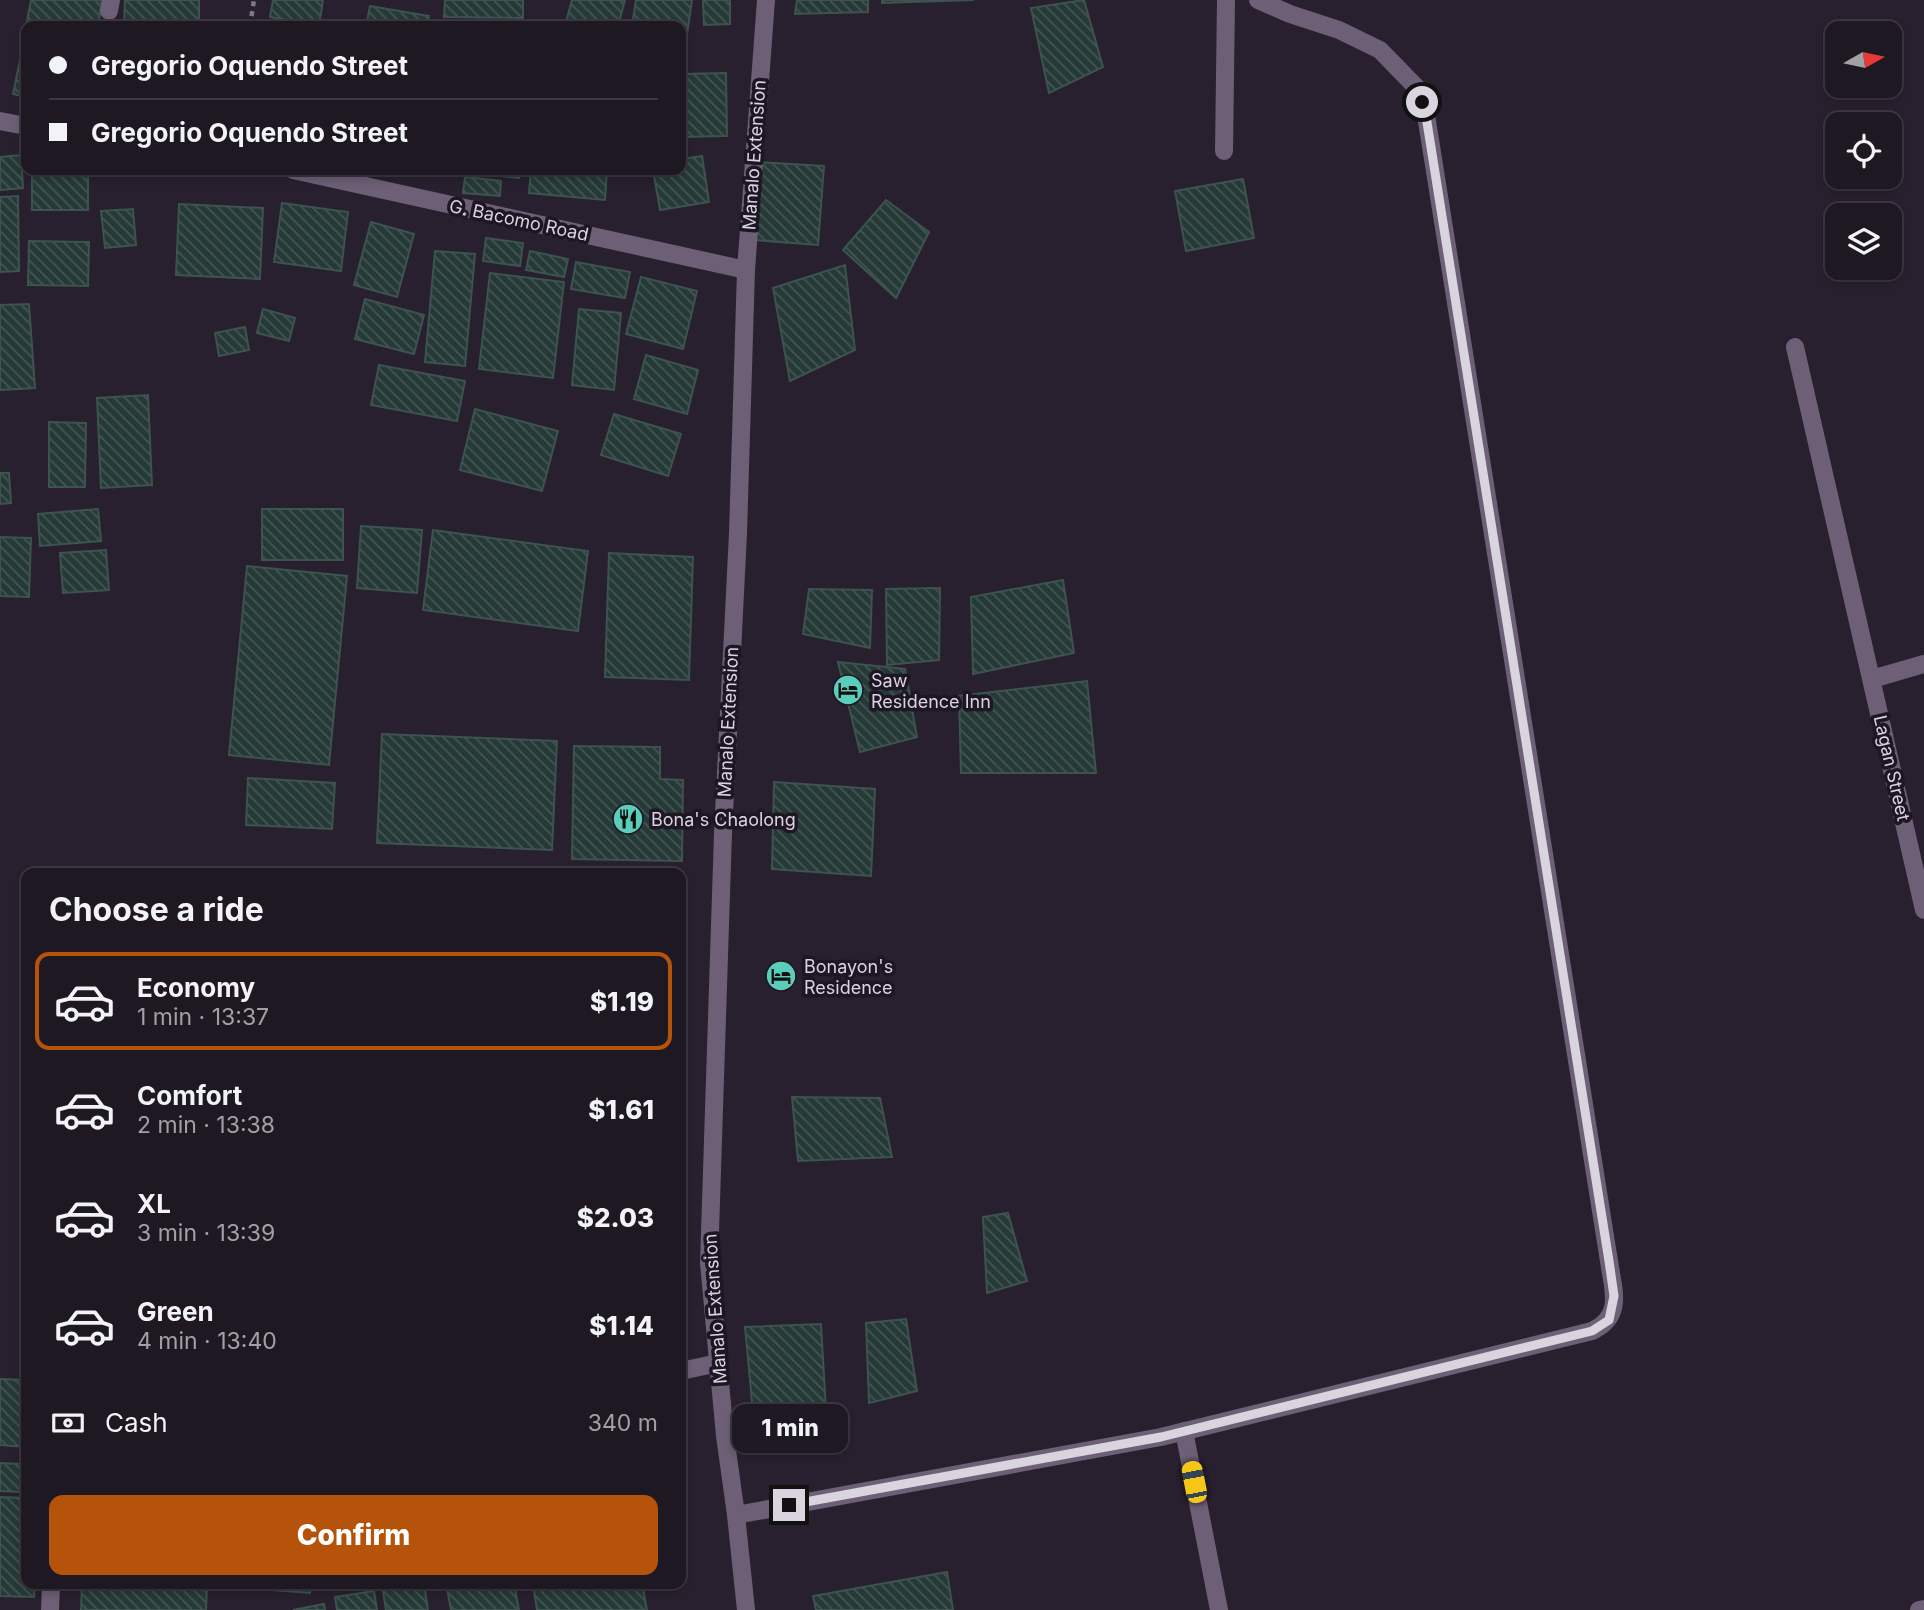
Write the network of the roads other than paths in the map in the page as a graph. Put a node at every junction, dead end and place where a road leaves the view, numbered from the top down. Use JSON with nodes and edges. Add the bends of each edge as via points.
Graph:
{"nodes":[{"id":1,"x":766,"y":0,"type":"edge"},
{"id":2,"x":1226,"y":0,"type":"edge"},
{"id":3,"x":1258,"y":0,"type":"edge"},
{"id":4,"x":0,"y":121,"type":"edge"},
{"id":5,"x":21,"y":125,"type":"edge"},
{"id":6,"x":1224,"y":151,"type":"dead end"},
{"id":7,"x":316,"y":175,"type":"edge"},
{"id":8,"x":746,"y":270,"type":"junction"},
{"id":9,"x":1795,"y":347,"type":"dead end"},
{"id":10,"x":1924,"y":664,"type":"edge"},
{"id":11,"x":1872,"y":679,"type":"junction"},
{"id":12,"x":1924,"y":910,"type":"edge"},
{"id":13,"x":718,"y":1363,"type":"junction"},
{"id":14,"x":686,"y":1370,"type":"edge"},
{"id":15,"x":1184,"y":1431,"type":"junction"},
{"id":16,"x":736,"y":1515,"type":"junction"},
{"id":17,"x":51,"y":1589,"type":"edge"},
{"id":18,"x":50,"y":1610,"type":"edge"},
{"id":19,"x":746,"y":1610,"type":"edge"},
{"id":20,"x":1219,"y":1610,"type":"edge"}],
"edges":[{"from":1,"to":8,"type":"street","name":"Manalo Extension"},
{"from":2,"to":6,"type":"street"},
{"from":3,"to":15,"type":"street","via":[[1380,50],[1418,88],[1426,116],[1614,1296],[1604,1325],[1592,1331]]},
{"from":4,"to":5,"type":"street"},
{"from":7,"to":8,"type":"street","name":"G. Bacomo Road"},
{"from":8,"to":13,"type":"street","name":"Manalo Extension","via":[[709,1263]]},
{"from":9,"to":11,"type":"street","name":"Lagan Street"},
{"from":10,"to":11,"type":"street"},
{"from":11,"to":12,"type":"street","name":"Lagan Street"},
{"from":13,"to":14,"type":"street"},
{"from":13,"to":16,"type":"street","name":"Manalo Extension"},
{"from":15,"to":16,"type":"street"},
{"from":15,"to":20,"type":"street"},
{"from":16,"to":19,"type":"street","name":"Manalo Extension"},
{"from":17,"to":18,"type":"street"}]}
